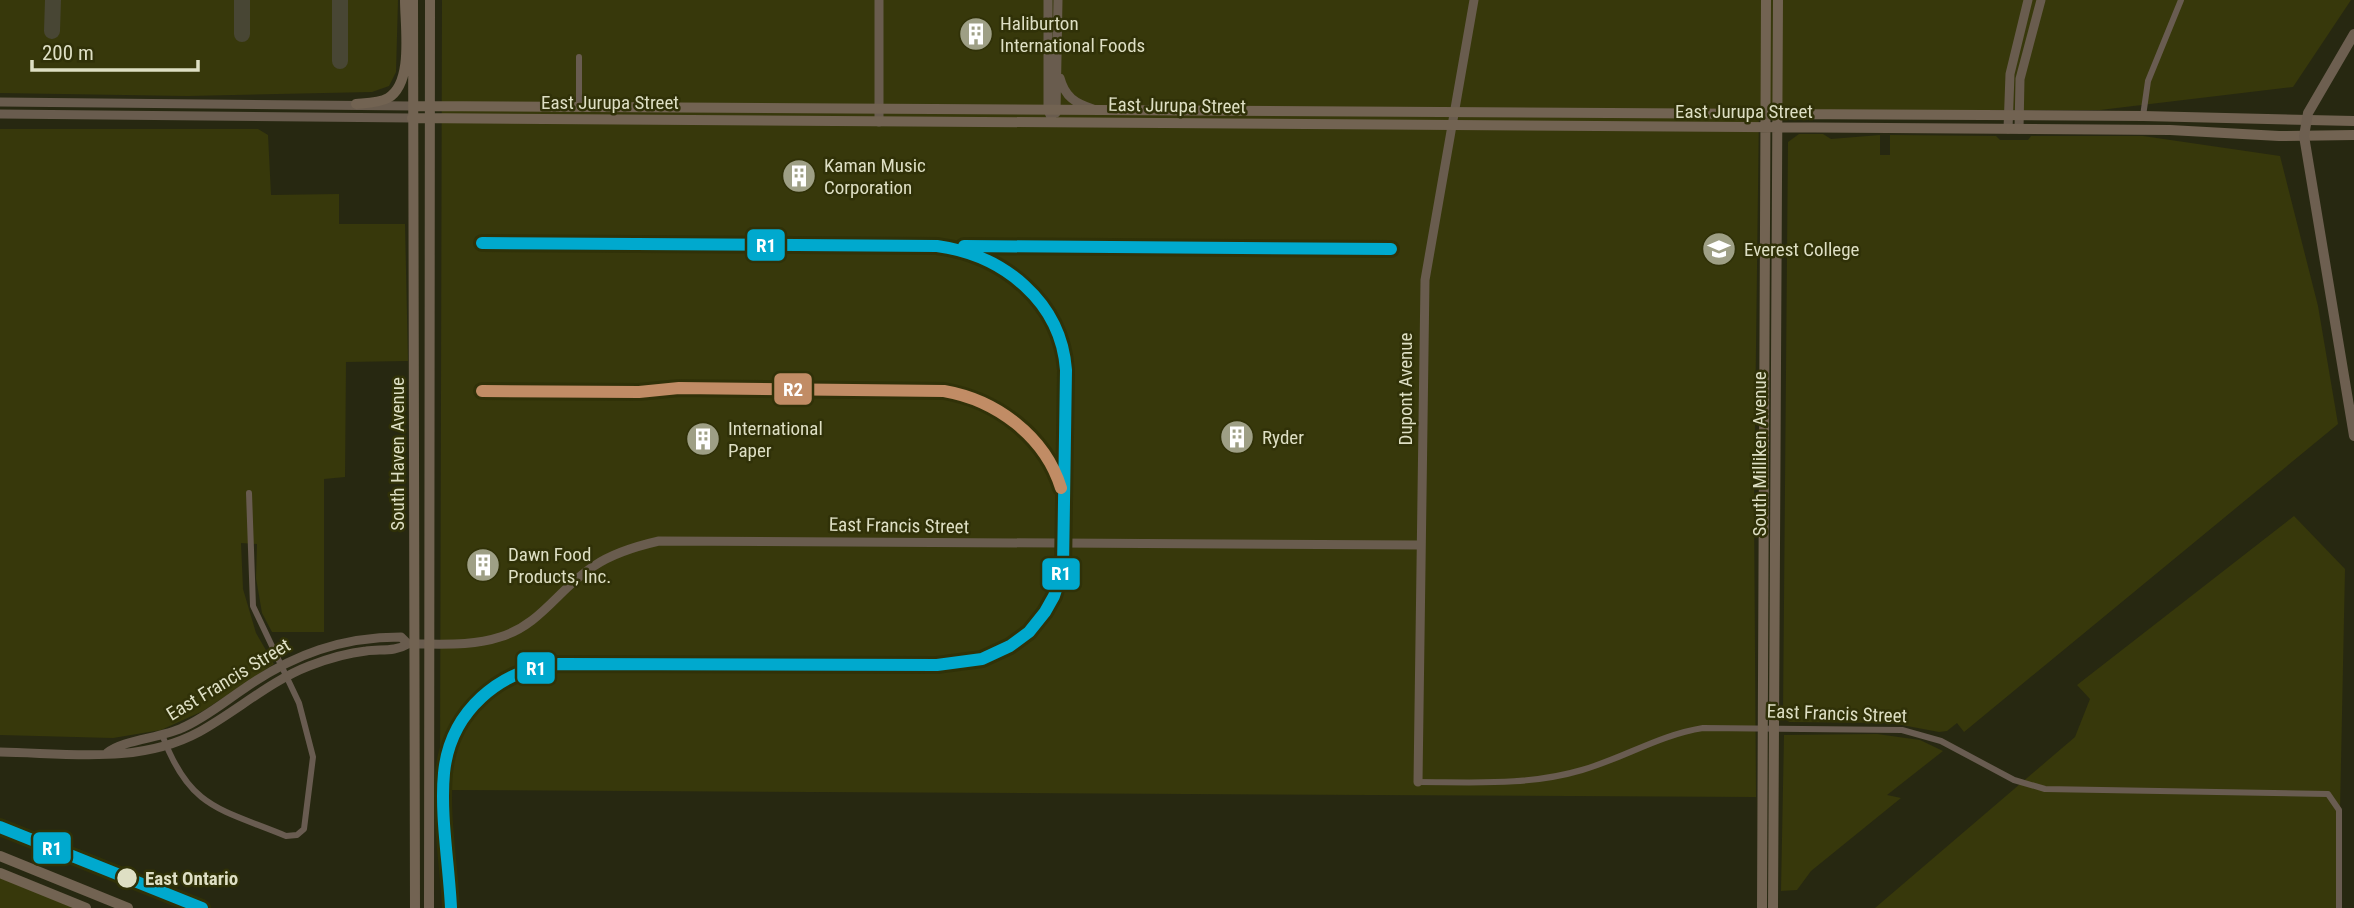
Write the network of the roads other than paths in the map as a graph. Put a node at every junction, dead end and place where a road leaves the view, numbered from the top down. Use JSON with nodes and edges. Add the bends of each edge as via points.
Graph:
{"nodes":[{"id":1,"x":405,"y":0,"type":"edge"},
{"id":2,"x":413,"y":0,"type":"edge"},
{"id":3,"x":430,"y":0,"type":"edge"},
{"id":4,"x":879,"y":0,"type":"edge"},
{"id":5,"x":1048,"y":0,"type":"edge"},
{"id":6,"x":1058,"y":0,"type":"edge"},
{"id":7,"x":1474,"y":0,"type":"edge"},
{"id":8,"x":1766,"y":0,"type":"edge"},
{"id":9,"x":1778,"y":0,"type":"edge"},
{"id":10,"x":2028,"y":0,"type":"edge"},
{"id":11,"x":2041,"y":0,"type":"edge"},
{"id":12,"x":2181,"y":0,"type":"edge"},
{"id":13,"x":2354,"y":34,"type":"edge"},
{"id":14,"x":579,"y":57,"type":"dead end"},
{"id":15,"x":1058,"y":69,"type":"junction"},
{"id":16,"x":0,"y":102,"type":"edge"},
{"id":17,"x":223,"y":103,"type":"junction"},
{"id":18,"x":337,"y":104,"type":"junction"},
{"id":19,"x":356,"y":104,"type":"junction"},
{"id":20,"x":579,"y":105,"type":"junction"},
{"id":21,"x":413,"y":106,"type":"junction"},
{"id":22,"x":429,"y":106,"type":"junction"},
{"id":23,"x":700,"y":106,"type":"junction"},
{"id":24,"x":791,"y":107,"type":"junction"},
{"id":25,"x":879,"y":108,"type":"junction"},
{"id":26,"x":1053,"y":110,"type":"junction"},
{"id":27,"x":1098,"y":111,"type":"junction"},
{"id":28,"x":1454,"y":112,"type":"junction"},
{"id":29,"x":0,"y":114,"type":"edge"},
{"id":30,"x":1764,"y":114,"type":"junction"},
{"id":31,"x":1778,"y":114,"type":"junction"},
{"id":32,"x":284,"y":115,"type":"junction"},
{"id":33,"x":2008,"y":116,"type":"junction"},
{"id":34,"x":2019,"y":116,"type":"junction"},
{"id":35,"x":2143,"y":116,"type":"junction"},
{"id":36,"x":412,"y":118,"type":"junction"},
{"id":37,"x":429,"y":119,"type":"junction"},
{"id":38,"x":632,"y":119,"type":"junction"},
{"id":39,"x":729,"y":120,"type":"junction"},
{"id":40,"x":1053,"y":121,"type":"junction"},
{"id":41,"x":2306,"y":121,"type":"junction"},
{"id":42,"x":2354,"y":121,"type":"edge"},
{"id":43,"x":879,"y":122,"type":"junction"},
{"id":44,"x":1451,"y":124,"type":"junction"},
{"id":45,"x":1778,"y":129,"type":"junction"},
{"id":46,"x":2014,"y":129,"type":"junction"},
{"id":47,"x":1764,"y":130,"type":"junction"},
{"id":48,"x":2354,"y":135,"type":"edge"},
{"id":49,"x":2304,"y":136,"type":"junction"},
{"id":50,"x":2354,"y":436,"type":"edge"},
{"id":51,"x":249,"y":493,"type":"dead end"},
{"id":52,"x":1421,"y":545,"type":"junction"},
{"id":53,"x":411,"y":644,"type":"junction"},
{"id":54,"x":429,"y":644,"type":"junction"},
{"id":55,"x":281,"y":665,"type":"junction"},
{"id":56,"x":286,"y":676,"type":"junction"},
{"id":57,"x":1762,"y":728,"type":"junction"},
{"id":58,"x":1774,"y":729,"type":"junction"},
{"id":59,"x":165,"y":741,"type":"junction"},
{"id":60,"x":0,"y":752,"type":"edge"},
{"id":61,"x":1418,"y":782,"type":"joint"},
{"id":62,"x":0,"y":856,"type":"edge"},
{"id":63,"x":0,"y":873,"type":"edge"},
{"id":64,"x":86,"y":908,"type":"edge"},
{"id":65,"x":128,"y":908,"type":"edge"},
{"id":66,"x":415,"y":908,"type":"edge"},
{"id":67,"x":429,"y":908,"type":"edge"},
{"id":68,"x":1762,"y":908,"type":"edge"},
{"id":69,"x":1773,"y":908,"type":"edge"},
{"id":70,"x":2339,"y":908,"type":"edge"}],
"edges":[{"from":1,"to":19,"type":"main road","via":[[401,87],[383,100]]},
{"from":2,"to":21,"type":"main road","name":"South Haven Avenue"},
{"from":3,"to":22,"type":"main road","name":"South Haven Avenue"},
{"from":4,"to":25,"type":"street"},
{"from":5,"to":26,"type":"street"},
{"from":6,"to":15,"type":"street"},
{"from":7,"to":28,"type":"street","name":"Dupont Avenue"},
{"from":8,"to":30,"type":"main road","name":"South Milliken Avenue"},
{"from":9,"to":31,"type":"main road","name":"South Milliken Avenue"},
{"from":10,"to":33,"type":"street","via":[[2012,58]]},
{"from":11,"to":34,"type":"street","via":[[2020,79]]},
{"from":12,"to":35,"type":"street","via":[[2148,81]]},
{"from":13,"to":41,"type":"highway"},
{"from":14,"to":20,"type":"street"},
{"from":15,"to":26,"type":"street"},
{"from":15,"to":27,"type":"street","via":[[1066,94]]},
{"from":16,"to":17,"type":"street","name":"East Jurupa Street"},
{"from":17,"to":18,"type":"street","name":"East Jurupa Street"},
{"from":17,"to":32,"type":"street"},
{"from":18,"to":19,"type":"street","name":"East Jurupa Street"},
{"from":18,"to":32,"type":"street"},
{"from":19,"to":21,"type":"street","name":"East Jurupa Street"},
{"from":20,"to":22,"type":"main road","name":"East Jurupa Street"},
{"from":20,"to":23,"type":"main road","name":"East Jurupa Street"},
{"from":21,"to":22,"type":"main road","name":"East Jurupa Street"},
{"from":21,"to":36,"type":"main road","name":"South Haven Avenue"},
{"from":22,"to":37,"type":"main road","name":"South Haven Avenue"},
{"from":23,"to":24,"type":"main road","name":"East Jurupa Street"},
{"from":23,"to":38,"type":"main road","via":[[692,114],[645,114]]},
{"from":24,"to":25,"type":"main road","name":"East Jurupa Street"},
{"from":24,"to":39,"type":"main road","via":[[779,112],[737,112]]},
{"from":25,"to":26,"type":"main road","name":"East Jurupa Street"},
{"from":25,"to":43,"type":"street"},
{"from":26,"to":27,"type":"main road","name":"East Jurupa Street"},
{"from":26,"to":40,"type":"street"},
{"from":27,"to":28,"type":"main road","name":"East Jurupa Street"},
{"from":28,"to":30,"type":"main road","name":"East Jurupa Street"},
{"from":28,"to":44,"type":"street","name":"Dupont Avenue"},
{"from":29,"to":32,"type":"street","name":"East Jurupa Street"},
{"from":30,"to":31,"type":"main road","name":"East Jurupa Street"},
{"from":30,"to":47,"type":"main road","name":"South Milliken Avenue"},
{"from":31,"to":33,"type":"main road","name":"East Jurupa Street"},
{"from":31,"to":45,"type":"main road","name":"South Milliken Avenue"},
{"from":32,"to":36,"type":"street","name":"East Jurupa Street"},
{"from":33,"to":34,"type":"main road","name":"East Jurupa Street"},
{"from":33,"to":46,"type":"street"},
{"from":34,"to":35,"type":"main road","name":"East Jurupa Street"},
{"from":34,"to":46,"type":"street"},
{"from":35,"to":41,"type":"main road","name":"East Jurupa Street"},
{"from":36,"to":37,"type":"main road","name":"East Jurupa Street"},
{"from":36,"to":53,"type":"main road","name":"South Haven Avenue"},
{"from":37,"to":38,"type":"main road","name":"East Jurupa Street"},
{"from":37,"to":54,"type":"main road","name":"South Haven Avenue"},
{"from":38,"to":39,"type":"main road","name":"East Jurupa Street"},
{"from":39,"to":43,"type":"main road","name":"East Jurupa Street"},
{"from":40,"to":43,"type":"main road","name":"East Jurupa Street"},
{"from":40,"to":44,"type":"main road","name":"East Jurupa Street"},
{"from":41,"to":42,"type":"main road","name":"East Jurupa Street"},
{"from":41,"to":49,"type":"highway"},
{"from":44,"to":47,"type":"main road","name":"East Jurupa Street"},
{"from":44,"to":52,"type":"street","name":"Dupont Avenue","via":[[1425,280]]},
{"from":45,"to":46,"type":"main road","name":"East Jurupa Street"},
{"from":45,"to":47,"type":"main road","name":"East Jurupa Street"},
{"from":45,"to":58,"type":"main road","name":"South Milliken Avenue"},
{"from":46,"to":49,"type":"main road","name":"East Jurupa Street"},
{"from":47,"to":57,"type":"main road","name":"South Milliken Avenue"},
{"from":48,"to":49,"type":"main road","name":"East Jurupa Street"},
{"from":49,"to":50,"type":"highway"},
{"from":51,"to":55,"type":"street","via":[[253,606]]},
{"from":52,"to":54,"type":"street","name":"East Francis Street","via":[[659,541],[636,546],[594,566],[543,614],[502,637],[463,645]]},
{"from":52,"to":61,"type":"street","name":"Dupont Avenue"},
{"from":53,"to":54,"type":"street","name":"East Francis Street"},
{"from":53,"to":55,"type":"street","name":"East Francis Street","via":[[401,637],[353,639]]},
{"from":53,"to":56,"type":"street","name":"East Francis Street","via":[[342,655]]},
{"from":53,"to":66,"type":"main road","name":"South Haven Avenue"},
{"from":54,"to":67,"type":"main road","name":"South Haven Avenue"},
{"from":55,"to":56,"type":"street"},
{"from":55,"to":59,"type":"street","name":"East Francis Street"},
{"from":56,"to":59,"type":"street","name":"East Francis Street","via":[[215,722]]},
{"from":56,"to":59,"type":"street","via":[[313,757],[304,829],[291,836],[196,795],[178,774]]},
{"from":57,"to":58,"type":"street","name":"East Francis Street"},
{"from":57,"to":61,"type":"street","name":"East Francis Street","via":[[1673,733],[1584,770],[1537,782]]},
{"from":57,"to":68,"type":"main road","name":"South Milliken Avenue"},
{"from":58,"to":69,"type":"main road","name":"South Milliken Avenue"},
{"from":58,"to":70,"type":"street","name":"East Francis Street","via":[[1880,729],[1922,734],[2014,780],[2056,791],[2318,792],[2334,799],[2340,818]]},
{"from":59,"to":60,"type":"street","name":"East Francis Street","via":[[114,747],[107,754]]},
{"from":62,"to":65,"type":"main road"},
{"from":63,"to":64,"type":"main road"}]}
